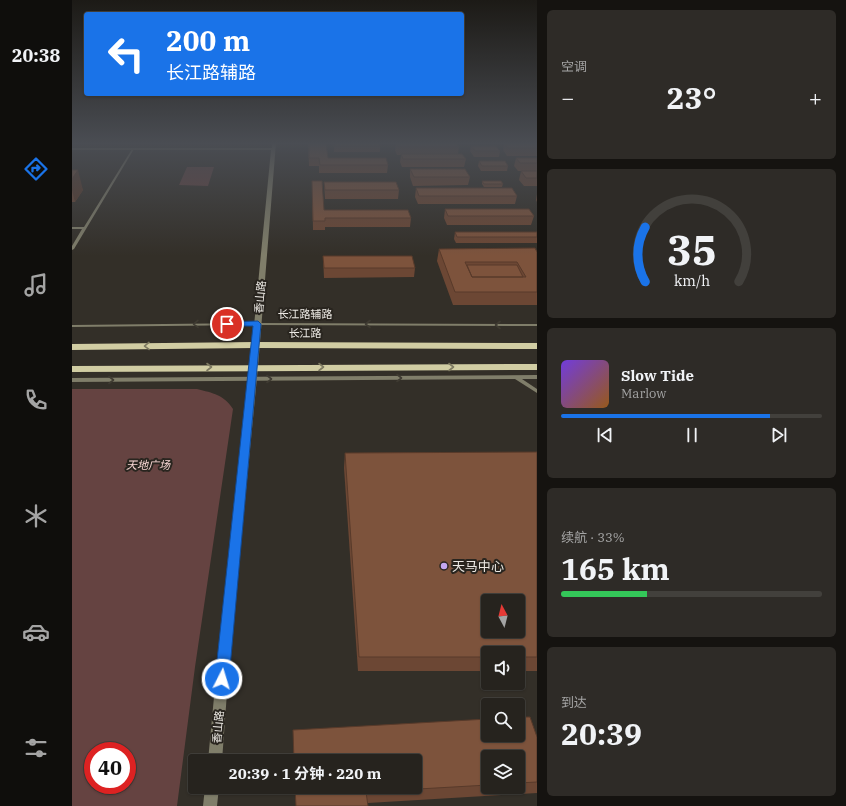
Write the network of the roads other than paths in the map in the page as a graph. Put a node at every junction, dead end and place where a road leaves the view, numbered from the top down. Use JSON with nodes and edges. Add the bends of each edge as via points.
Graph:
{"nodes":[{"id":1,"x":114,"y":181,"type":"edge"},
{"id":2,"x":271,"y":181,"type":"edge"},
{"id":3,"x":72,"y":228,"type":"edge"},
{"id":4,"x":85,"y":228,"type":"junction"},
{"id":5,"x":72,"y":249,"type":"edge"},
{"id":6,"x":258,"y":324,"type":"junction"},
{"id":7,"x":537,"y":325,"type":"edge"},
{"id":8,"x":72,"y":326,"type":"edge"},
{"id":9,"x":256,"y":345,"type":"junction"},
{"id":10,"x":537,"y":346,"type":"edge"},
{"id":11,"x":72,"y":347,"type":"edge"},
{"id":12,"x":254,"y":367,"type":"junction"},
{"id":13,"x":537,"y":367,"type":"edge"},
{"id":14,"x":72,"y":368,"type":"edge"},
{"id":15,"x":515,"y":377,"type":"junction"},
{"id":16,"x":537,"y":377,"type":"edge"},
{"id":17,"x":253,"y":379,"type":"junction"},
{"id":18,"x":72,"y":380,"type":"edge"},
{"id":19,"x":537,"y":391,"type":"edge"},
{"id":20,"x":216,"y":754,"type":"edge"},
{"id":21,"x":211,"y":794,"type":"edge"},
{"id":22,"x":210,"y":806,"type":"edge"}],
"edges":[{"from":1,"to":4,"type":"lane"},
{"from":2,"to":6,"type":"street","name":"香山路"},
{"from":3,"to":4,"type":"lane"},
{"from":4,"to":5,"type":"lane"},
{"from":7,"to":6,"type":"lane","name":"长江路辅路","one_way":true},
{"from":6,"to":8,"type":"lane","name":"长江路辅路","one_way":true},
{"from":6,"to":9,"type":"street","name":"香山路"},
{"from":9,"to":10,"type":"main road","name":"长江路"},
{"from":9,"to":11,"type":"main road","name":"长江路","one_way":true},
{"from":9,"to":12,"type":"street","name":"香山路"},
{"from":12,"to":13,"type":"main road","one_way":true},
{"from":14,"to":12,"type":"main road","one_way":true},
{"from":12,"to":17,"type":"street","name":"香山路"},
{"from":15,"to":16,"type":"lane"},
{"from":17,"to":15,"type":"lane","one_way":true},
{"from":15,"to":19,"type":"lane"},
{"from":18,"to":17,"type":"lane","one_way":true},
{"from":17,"to":20,"type":"street","name":"香山路"},
{"from":21,"to":22,"type":"street"}]}
